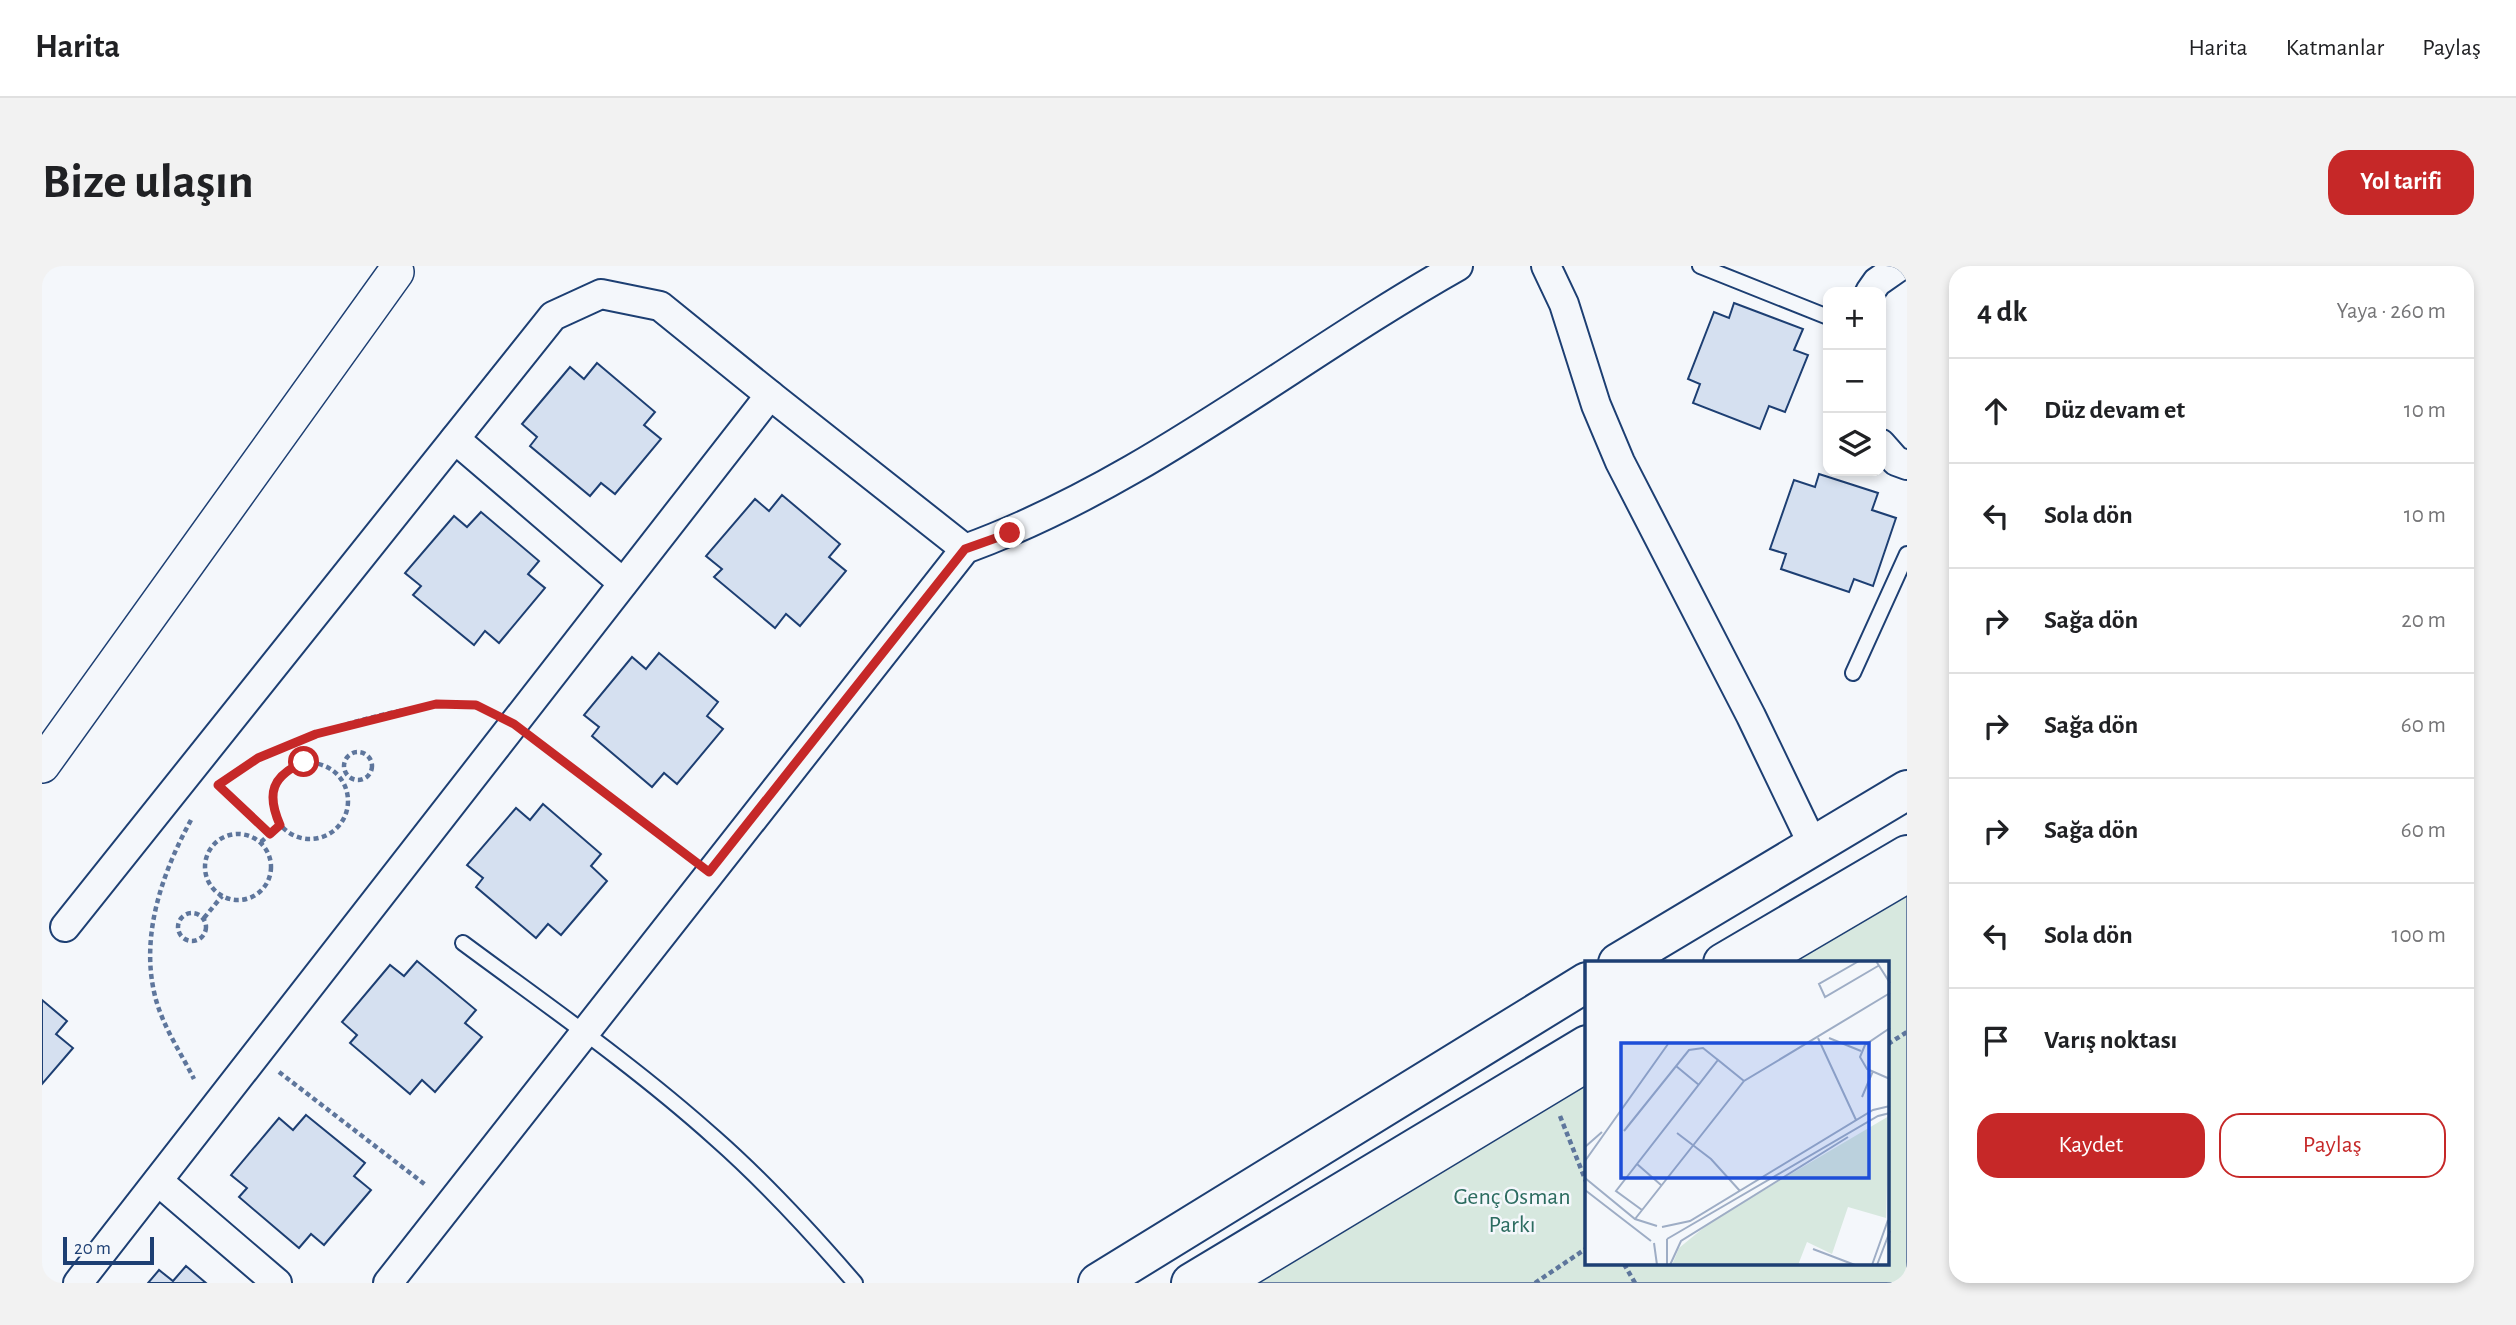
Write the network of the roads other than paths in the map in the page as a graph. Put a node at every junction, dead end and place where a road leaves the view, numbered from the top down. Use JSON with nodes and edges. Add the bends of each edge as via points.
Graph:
{"nodes":[{"id":1,"x":1458,"y":266,"type":"edge"},
{"id":2,"x":1546,"y":266,"type":"edge"},
{"id":3,"x":1700,"y":266,"type":"edge"},
{"id":4,"x":1899,"y":266,"type":"edge"},
{"id":5,"x":396,"y":272,"type":"dead end"},
{"id":6,"x":1874,"y":287,"type":"edge"},
{"id":7,"x":1823,"y":315,"type":"edge"},
{"id":8,"x":770,"y":395,"type":"junction"},
{"id":9,"x":455,"y":439,"type":"junction"},
{"id":10,"x":1886,"y":450,"type":"edge"},
{"id":11,"x":1907,"y":465,"type":"edge"},
{"id":12,"x":965,"y":549,"type":"junction"},
{"id":13,"x":1907,"y":554,"type":"edge"},
{"id":14,"x":624,"y":583,"type":"junction"},
{"id":15,"x":1853,"y":673,"type":"dead end"},
{"id":16,"x":42,"y":765,"type":"edge"},
{"id":17,"x":1907,"y":790,"type":"edge"},
{"id":18,"x":1813,"y":845,"type":"junction"},
{"id":19,"x":1907,"y":855,"type":"edge"},
{"id":20,"x":1907,"y":883,"type":"edge"},
{"id":21,"x":65,"y":927,"type":"dead end"},
{"id":22,"x":463,"y":943,"type":"dead end"},
{"id":23,"x":1621,"y":961,"type":"edge"},
{"id":24,"x":1726,"y":961,"type":"edge"},
{"id":25,"x":1774,"y":961,"type":"edge"},
{"id":26,"x":1585,"y":983,"type":"edge"},
{"id":27,"x":584,"y":1032,"type":"junction"},
{"id":28,"x":1585,"y":1046,"type":"edge"},
{"id":29,"x":1585,"y":1073,"type":"edge"},
{"id":30,"x":158,"y":1181,"type":"junction"},
{"id":31,"x":78,"y":1283,"type":"edge"},
{"id":32,"x":277,"y":1283,"type":"edge"},
{"id":33,"x":388,"y":1283,"type":"edge"},
{"id":34,"x":855,"y":1283,"type":"edge"},
{"id":35,"x":1098,"y":1283,"type":"edge"},
{"id":36,"x":1191,"y":1283,"type":"edge"},
{"id":37,"x":1237,"y":1283,"type":"edge"}],
"edges":[{"from":1,"to":12,"type":"street","via":[[1141,466],[1010,533]]},
{"from":2,"to":18,"type":"street","via":[[1620,462]]},
{"from":3,"to":7,"type":"lane"},
{"from":4,"to":6,"type":"street"},
{"from":5,"to":16,"type":"street"},
{"from":8,"to":9,"type":"street","via":[[660,306],[601,294],[553,316]]},
{"from":8,"to":12,"type":"street"},
{"from":8,"to":14,"type":"street"},
{"from":9,"to":14,"type":"street"},
{"from":9,"to":21,"type":"street"},
{"from":10,"to":11,"type":"street"},
{"from":12,"to":27,"type":"street"},
{"from":13,"to":15,"type":"lane"},
{"from":14,"to":30,"type":"street"},
{"from":17,"to":18,"type":"main road"},
{"from":18,"to":23,"type":"main road"},
{"from":19,"to":24,"type":"main road"},
{"from":20,"to":25,"type":"street"},
{"from":22,"to":27,"type":"lane"},
{"from":26,"to":35,"type":"main road"},
{"from":27,"to":33,"type":"street"},
{"from":27,"to":34,"type":"lane","via":[[715,1137]]},
{"from":28,"to":36,"type":"main road"},
{"from":29,"to":37,"type":"street"},
{"from":30,"to":31,"type":"street"},
{"from":30,"to":32,"type":"street"}]}
